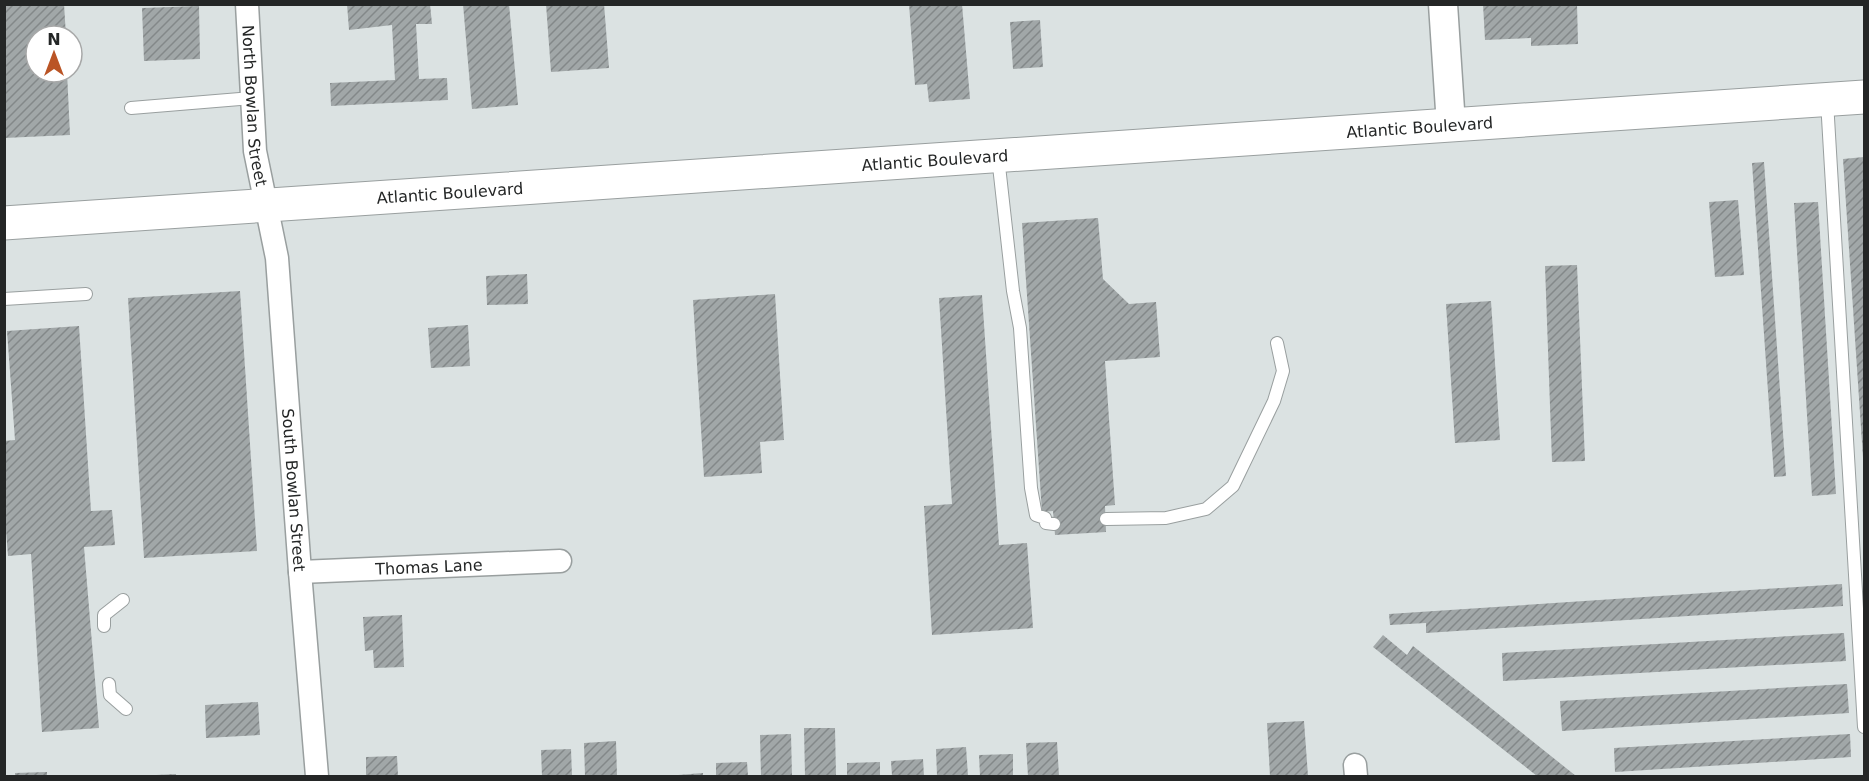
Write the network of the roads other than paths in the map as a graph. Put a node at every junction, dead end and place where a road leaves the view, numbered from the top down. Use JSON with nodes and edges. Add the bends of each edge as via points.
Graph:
{"nodes":[{"id":1,"x":246,"y":4,"type":"edge"},
{"id":2,"x":1443,"y":4,"type":"edge"},
{"id":3,"x":1864,"y":97,"type":"edge"},
{"id":4,"x":252,"y":98,"type":"junction"},
{"id":5,"x":1827,"y":100,"type":"junction"},
{"id":6,"x":131,"y":108,"type":"dead end"},
{"id":7,"x":1451,"y":125,"type":"junction"},
{"id":8,"x":998,"y":155,"type":"junction"},
{"id":9,"x":267,"y":205,"type":"junction"},
{"id":10,"x":4,"y":223,"type":"edge"},
{"id":11,"x":86,"y":294,"type":"dead end"},
{"id":12,"x":4,"y":299,"type":"edge"},
{"id":13,"x":1277,"y":343,"type":"dead end"},
{"id":14,"x":1106,"y":519,"type":"dead end"},
{"id":15,"x":1054,"y":524,"type":"dead end"},
{"id":16,"x":560,"y":561,"type":"dead end"},
{"id":17,"x":300,"y":572,"type":"junction"},
{"id":18,"x":123,"y":600,"type":"dead end"},
{"id":19,"x":104,"y":626,"type":"dead end"},
{"id":20,"x":109,"y":684,"type":"dead end"},
{"id":21,"x":126,"y":709,"type":"dead end"},
{"id":22,"x":1864,"y":726,"type":"edge"},
{"id":23,"x":316,"y":777,"type":"edge"}],
"edges":[{"from":1,"to":4,"type":"street","name":"North Bowlan Street"},
{"from":2,"to":7,"type":"street"},
{"from":3,"to":5,"type":"main road","name":"Atlantic Boulevard"},
{"from":4,"to":6,"type":"lane"},
{"from":4,"to":9,"type":"street","name":"North Bowlan Street","via":[[255,150]]},
{"from":5,"to":7,"type":"main road","name":"Atlantic Boulevard"},
{"from":5,"to":22,"type":"lane"},
{"from":7,"to":8,"type":"main road","name":"Atlantic Boulevard"},
{"from":8,"to":9,"type":"main road","name":"Atlantic Boulevard"},
{"from":8,"to":15,"type":"lane","via":[[1020,328],[1031,488],[1036,515]]},
{"from":9,"to":10,"type":"main road","name":"Atlantic Boulevard"},
{"from":9,"to":17,"type":"street","name":"South Bowlan Street","via":[[277,258]]},
{"from":11,"to":12,"type":"lane"},
{"from":13,"to":14,"type":"lane","via":[[1283,371],[1274,401],[1233,486],[1206,509],[1166,518]]},
{"from":16,"to":17,"type":"street","name":"Thomas Lane"},
{"from":17,"to":23,"type":"street","name":"South Bowlan Street"},
{"from":18,"to":19,"type":"lane","via":[[104,615]]},
{"from":20,"to":21,"type":"lane","via":[[110,695]]}]}
